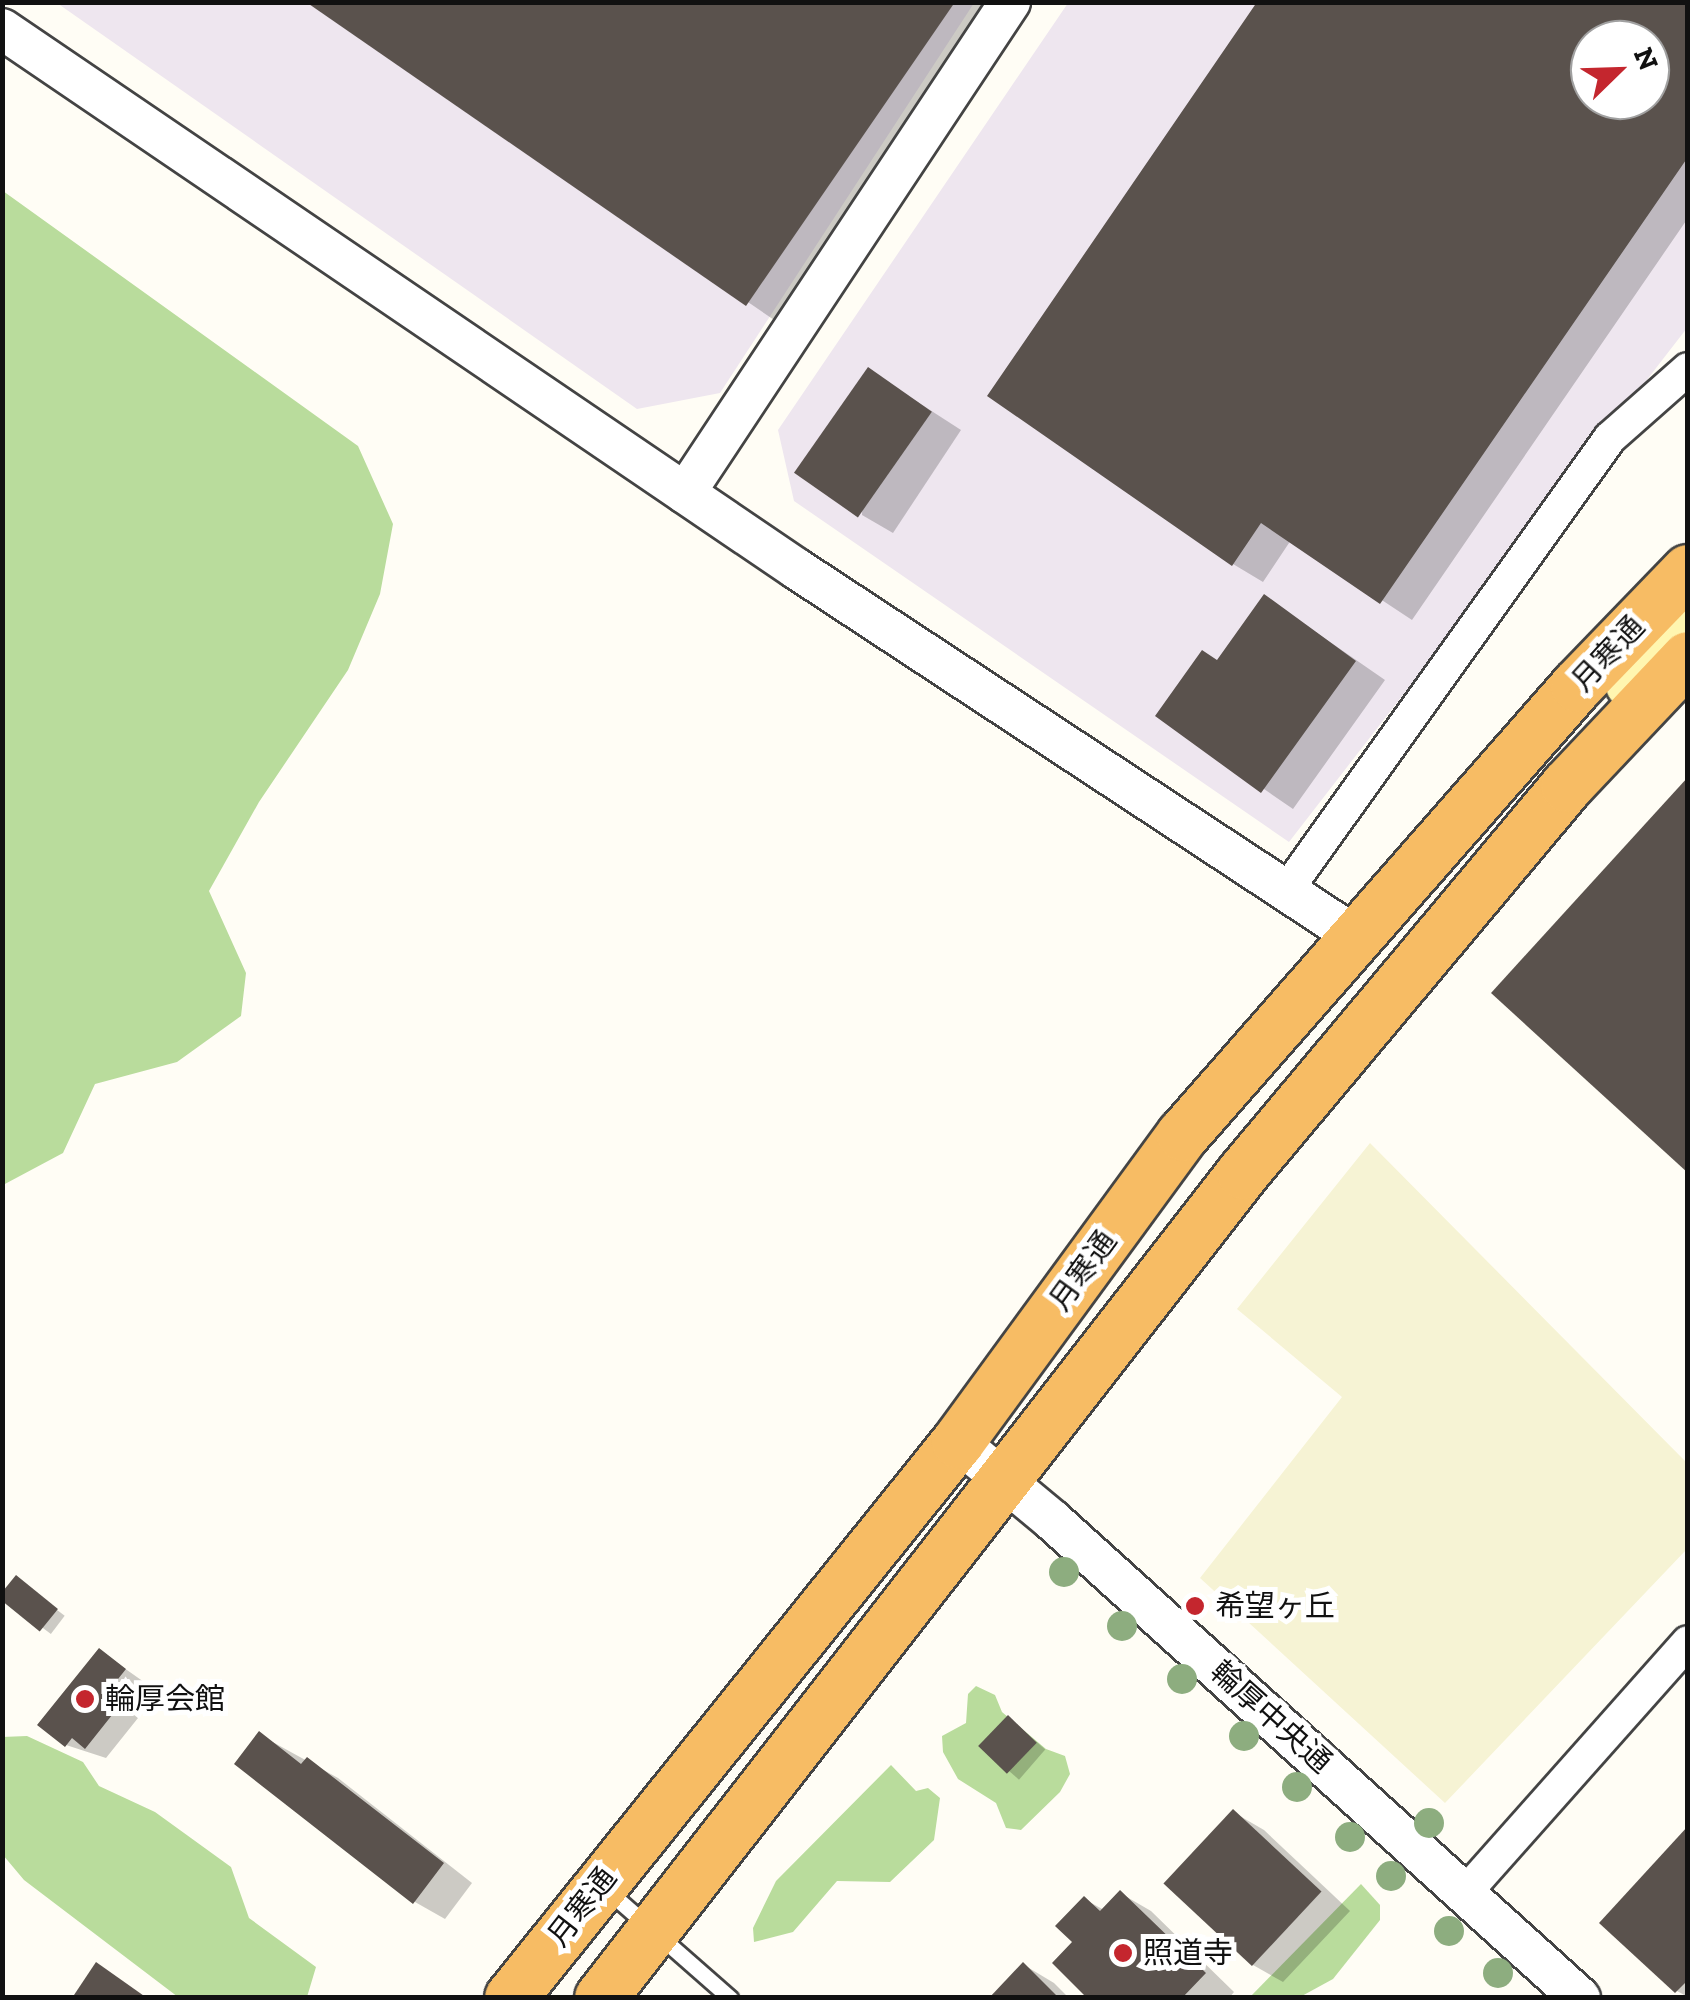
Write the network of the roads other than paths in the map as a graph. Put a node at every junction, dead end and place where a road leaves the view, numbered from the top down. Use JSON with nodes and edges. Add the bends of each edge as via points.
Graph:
{"nodes":[{"id":1,"x":1010,"y":2,"type":"edge"},
{"id":2,"x":2,"y":29,"type":"edge"},
{"id":3,"x":1688,"y":369,"type":"edge"},
{"id":4,"x":685,"y":493,"type":"junction"},
{"id":5,"x":1688,"y":571,"type":"edge"},
{"id":6,"x":1688,"y":620,"type":"edge"},
{"id":7,"x":1688,"y":658,"type":"edge"},
{"id":8,"x":1286,"y":891,"type":"junction"},
{"id":9,"x":1355,"y":936,"type":"junction"},
{"id":10,"x":1320,"y":1079,"type":"junction"},
{"id":11,"x":958,"y":1442,"type":"junction"},
{"id":12,"x":1004,"y":1480,"type":"junction"},
{"id":13,"x":1688,"y":1642,"type":"edge"},
{"id":14,"x":600,"y":1884,"type":"junction"},
{"id":15,"x":1466,"y":1892,"type":"junction"},
{"id":16,"x":654,"y":1929,"type":"junction"},
{"id":17,"x":511,"y":1998,"type":"edge"},
{"id":18,"x":601,"y":1998,"type":"edge"},
{"id":19,"x":730,"y":1998,"type":"edge"},
{"id":20,"x":1580,"y":1998,"type":"edge"}],
"edges":[{"from":1,"to":4,"type":"street"},
{"from":2,"to":4,"type":"street"},
{"from":3,"to":8,"type":"street","via":[[1610,438]]},
{"from":4,"to":8,"type":"street"},
{"from":5,"to":9,"type":"highway","name":"月寒通"},
{"from":6,"to":10,"type":"main road","via":[[1445,901]]},
{"from":7,"to":10,"type":"highway","name":"月寒通","via":[[1567,786]]},
{"from":8,"to":9,"type":"street"},
{"from":9,"to":11,"type":"highway","name":"月寒通","via":[[1183,1135]]},
{"from":10,"to":12,"type":"highway","name":"月寒通"},
{"from":11,"to":12,"type":"street","name":"輪厚中央通"},
{"from":11,"to":14,"type":"highway","name":"月寒通"},
{"from":12,"to":15,"type":"street","name":"輪厚中央通"},
{"from":12,"to":16,"type":"highway","name":"月寒通"},
{"from":13,"to":15,"type":"street"},
{"from":14,"to":16,"type":"lane"},
{"from":14,"to":17,"type":"highway","name":"月寒通"},
{"from":15,"to":20,"type":"street","name":"輪厚中央通"},
{"from":16,"to":18,"type":"highway","name":"月寒通"},
{"from":16,"to":19,"type":"lane"}]}
